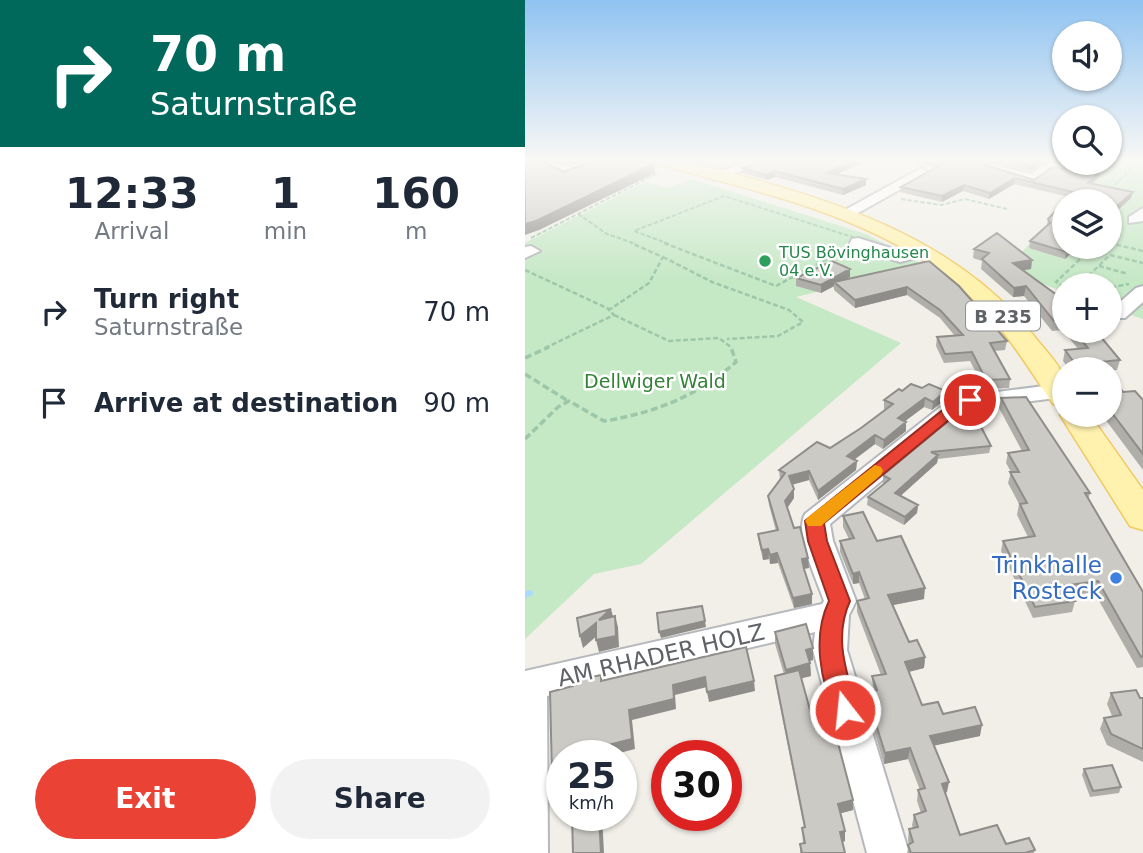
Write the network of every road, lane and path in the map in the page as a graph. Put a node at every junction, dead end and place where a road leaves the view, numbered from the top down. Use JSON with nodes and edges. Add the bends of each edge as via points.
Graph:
{"nodes":[{"id":1,"x":602,"y":201,"type":"edge"},
{"id":2,"x":712,"y":201,"type":"edge"},
{"id":3,"x":739,"y":201,"type":"edge"},
{"id":4,"x":804,"y":201,"type":"edge"},
{"id":5,"x":871,"y":201,"type":"edge"},
{"id":6,"x":914,"y":201,"type":"edge"},
{"id":7,"x":961,"y":201,"type":"edge"},
{"id":8,"x":972,"y":201,"type":"edge"},
{"id":9,"x":1007,"y":209,"type":"dead end"},
{"id":10,"x":1143,"y":213,"type":"edge"},
{"id":11,"x":578,"y":214,"type":"junction"},
{"id":12,"x":844,"y":215,"type":"junction"},
{"id":13,"x":1143,"y":222,"type":"edge"},
{"id":14,"x":858,"y":243,"type":"junction"},
{"id":15,"x":1122,"y":246,"type":"edge"},
{"id":16,"x":1126,"y":247,"type":"junction"},
{"id":17,"x":527,"y":248,"type":"edge"},
{"id":18,"x":1122,"y":250,"type":"edge"},
{"id":19,"x":921,"y":251,"type":"junction"},
{"id":20,"x":1143,"y":251,"type":"edge"},
{"id":21,"x":663,"y":257,"type":"junction"},
{"id":22,"x":1122,"y":257,"type":"edge"},
{"id":23,"x":1080,"y":259,"type":"edge"},
{"id":24,"x":1106,"y":259,"type":"edge"},
{"id":25,"x":1143,"y":262,"type":"edge"},
{"id":26,"x":1099,"y":266,"type":"junction"},
{"id":27,"x":525,"y":270,"type":"edge"},
{"id":28,"x":1066,"y":273,"type":"edge"},
{"id":29,"x":1092,"y":273,"type":"edge"},
{"id":30,"x":1128,"y":274,"type":"dead end"},
{"id":31,"x":1141,"y":296,"type":"edge"},
{"id":32,"x":609,"y":310,"type":"junction"},
{"id":33,"x":1122,"y":311,"type":"edge"},
{"id":34,"x":614,"y":315,"type":"junction"},
{"id":35,"x":725,"y":340,"type":"junction"},
{"id":36,"x":525,"y":358,"type":"edge"},
{"id":37,"x":525,"y":374,"type":"edge"},
{"id":38,"x":1052,"y":381,"type":"edge"},
{"id":39,"x":569,"y":401,"type":"junction"},
{"id":40,"x":1052,"y":401,"type":"edge"},
{"id":41,"x":1083,"y":427,"type":"edge"},
{"id":42,"x":525,"y":439,"type":"edge"},
{"id":43,"x":1143,"y":517,"type":"edge"},
{"id":44,"x":833,"y":615,"type":"junction"},
{"id":45,"x":527,"y":853,"type":"edge"},
{"id":46,"x":888,"y":853,"type":"edge"}],
"edges":[{"from":1,"to":11,"type":"path"},
{"from":2,"to":14,"type":"path","via":[[634,231],[776,286]]},
{"from":3,"to":14,"type":"path","via":[[862,240]]},
{"from":4,"to":12,"type":"main road","number":"B 235"},
{"from":5,"to":12,"type":"street"},
{"from":6,"to":7,"type":"path","via":[[953,205]]},
{"from":8,"to":9,"type":"path"},
{"from":10,"to":13,"type":"street","via":[[1135,220]]},
{"from":11,"to":17,"type":"path"},
{"from":11,"to":21,"type":"path","via":[[607,234]]},
{"from":12,"to":19,"type":"main road","number":"B 235"},
{"from":14,"to":19,"type":"street","via":[[900,257]]},
{"from":15,"to":16,"type":"path"},
{"from":16,"to":18,"type":"path"},
{"from":16,"to":20,"type":"path"},
{"from":19,"to":38,"type":"main road","number":"B 235","via":[[974,286],[995,306]]},
{"from":21,"to":32,"type":"path","via":[[644,291]]},
{"from":21,"to":35,"type":"path","via":[[712,282],[789,310],[803,322],[797,331],[783,335]]},
{"from":22,"to":25,"type":"path"},
{"from":23,"to":28,"type":"path"},
{"from":24,"to":26,"type":"path"},
{"from":26,"to":29,"type":"path"},
{"from":26,"to":30,"type":"path"},
{"from":27,"to":32,"type":"path"},
{"from":31,"to":33,"type":"street"},
{"from":32,"to":34,"type":"path"},
{"from":34,"to":35,"type":"path","via":[[669,341]]},
{"from":34,"to":36,"type":"path"},
{"from":35,"to":39,"type":"path","via":[[736,362],[678,402],[604,421]]},
{"from":37,"to":39,"type":"path"},
{"from":39,"to":42,"type":"path"},
{"from":40,"to":44,"type":"street","via":[[960,403],[821,513],[814,527],[840,601]]},
{"from":41,"to":43,"type":"main road","number":"B 235"},
{"from":44,"to":45,"type":"street","name":"AM RHADER HOLZ","via":[[529,685]]},
{"from":44,"to":46,"type":"street","via":[[829,650]]}]}
